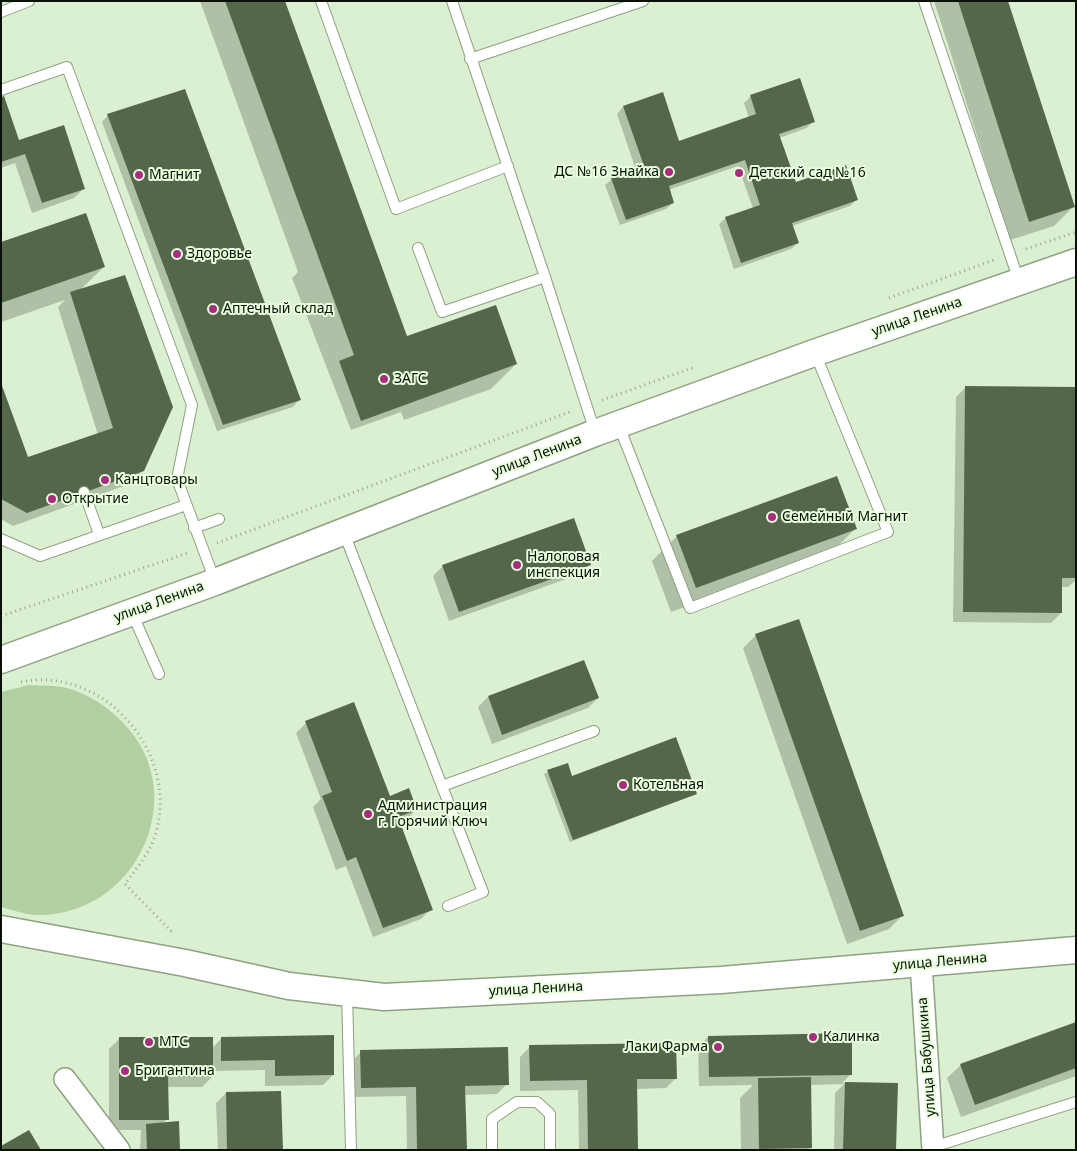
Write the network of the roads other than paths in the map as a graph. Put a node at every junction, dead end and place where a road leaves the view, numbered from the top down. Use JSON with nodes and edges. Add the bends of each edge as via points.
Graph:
{"nodes":[{"id":1,"x":29,"y":1,"type":"edge"},
{"id":2,"x":321,"y":1,"type":"edge"},
{"id":3,"x":452,"y":1,"type":"edge"},
{"id":4,"x":643,"y":1,"type":"edge"},
{"id":5,"x":924,"y":1,"type":"edge"},
{"id":6,"x":1,"y":12,"type":"edge"},
{"id":7,"x":470,"y":59,"type":"junction"},
{"id":8,"x":1,"y":90,"type":"edge"},
{"id":9,"x":508,"y":166,"type":"junction"},
{"id":10,"x":418,"y":248,"type":"dead end"},
{"id":11,"x":1076,"y":262,"type":"edge"},
{"id":12,"x":546,"y":277,"type":"junction"},
{"id":13,"x":1020,"y":282,"type":"junction"},
{"id":14,"x":814,"y":353,"type":"junction"},
{"id":15,"x":607,"y":429,"type":"junction"},
{"id":16,"x":84,"y":492,"type":"dead end"},
{"id":17,"x":186,"y":505,"type":"junction"},
{"id":18,"x":219,"y":519,"type":"dead end"},
{"id":19,"x":194,"y":528,"type":"junction"},
{"id":20,"x":343,"y":532,"type":"junction"},
{"id":21,"x":99,"y":534,"type":"junction"},
{"id":22,"x":1,"y":539,"type":"edge"},
{"id":23,"x":215,"y":582,"type":"junction"},
{"id":24,"x":132,"y":612,"type":"junction"},
{"id":25,"x":1,"y":660,"type":"edge"},
{"id":26,"x":159,"y":674,"type":"dead end"},
{"id":27,"x":594,"y":731,"type":"dead end"},
{"id":28,"x":442,"y":786,"type":"junction"},
{"id":29,"x":448,"y":906,"type":"dead end"},
{"id":30,"x":1,"y":929,"type":"edge"},
{"id":31,"x":1076,"y":950,"type":"edge"},
{"id":32,"x":921,"y":963,"type":"junction"},
{"id":33,"x":347,"y":992,"type":"junction"},
{"id":34,"x":65,"y":1079,"type":"dead end"},
{"id":35,"x":1076,"y":1102,"type":"edge"},
{"id":36,"x":933,"y":1149,"type":"edge"},
{"id":37,"x":119,"y":1150,"type":"edge"},
{"id":38,"x":351,"y":1150,"type":"edge"},
{"id":39,"x":492,"y":1150,"type":"edge"},
{"id":40,"x":550,"y":1150,"type":"edge"}],
"edges":[{"from":1,"to":6,"type":"lane"},
{"from":2,"to":9,"type":"lane","via":[[396,209]]},
{"from":3,"to":7,"type":"lane"},
{"from":4,"to":7,"type":"lane"},
{"from":5,"to":13,"type":"lane"},
{"from":7,"to":9,"type":"lane"},
{"from":8,"to":17,"type":"lane","via":[[67,67],[192,405],[177,479]]},
{"from":9,"to":12,"type":"lane"},
{"from":10,"to":12,"type":"lane","via":[[442,312]]},
{"from":11,"to":13,"type":"street","name":"улица Ленина"},
{"from":12,"to":15,"type":"lane","via":[[586,406]]},
{"from":13,"to":14,"type":"street","name":"улица Ленина"},
{"from":14,"to":15,"type":"street","name":"улица Ленина"},
{"from":14,"to":15,"type":"lane","via":[[888,532],[690,608]]},
{"from":15,"to":20,"type":"street","name":"улица Ленина"},
{"from":16,"to":21,"type":"lane"},
{"from":17,"to":19,"type":"lane"},
{"from":17,"to":21,"type":"lane"},
{"from":18,"to":19,"type":"lane"},
{"from":19,"to":23,"type":"lane"},
{"from":20,"to":23,"type":"street","name":"улица Ленина"},
{"from":20,"to":28,"type":"lane"},
{"from":21,"to":22,"type":"lane","via":[[40,556]]},
{"from":23,"to":24,"type":"street","name":"улица Ленина"},
{"from":24,"to":25,"type":"street","name":"улица Ленина"},
{"from":24,"to":26,"type":"lane"},
{"from":27,"to":28,"type":"lane"},
{"from":28,"to":29,"type":"lane","via":[[483,892]]},
{"from":30,"to":33,"type":"street","name":"улица Ленина","via":[[289,986]]},
{"from":31,"to":32,"type":"street","name":"улица Ленина"},
{"from":32,"to":33,"type":"street","name":"улица Ленина","via":[[721,980],[384,997]]},
{"from":32,"to":36,"type":"street","name":"улица Бабушкина"},
{"from":33,"to":38,"type":"lane"},
{"from":34,"to":37,"type":"street"},
{"from":35,"to":36,"type":"lane"},
{"from":39,"to":40,"type":"lane","via":[[492,1119],[517,1102],[537,1102],[550,1114]]}]}
